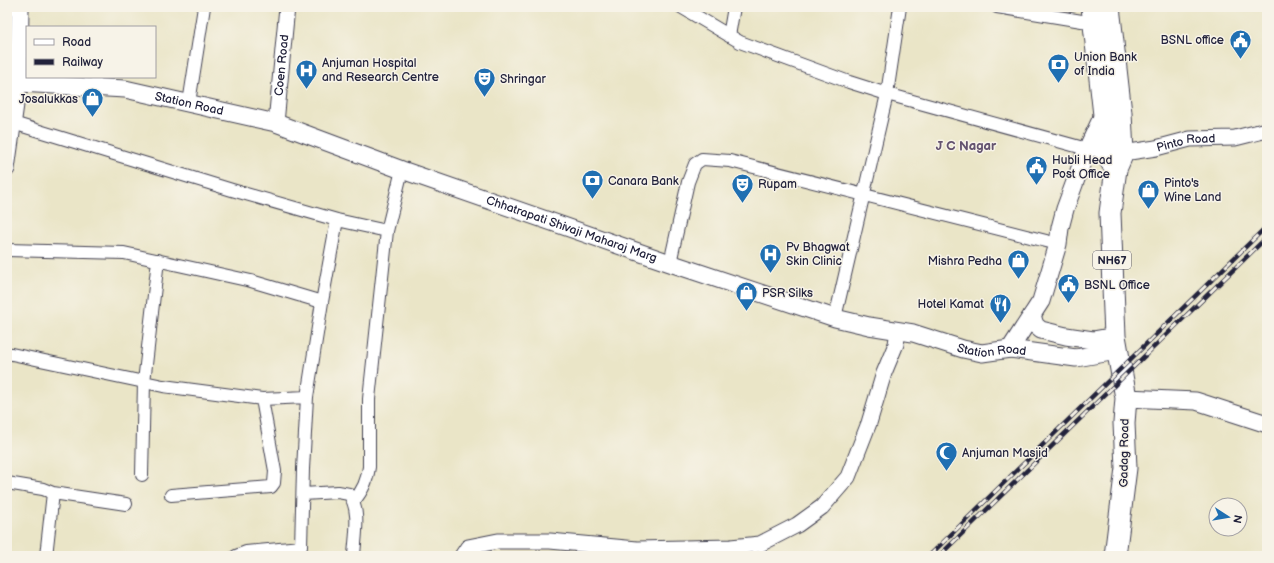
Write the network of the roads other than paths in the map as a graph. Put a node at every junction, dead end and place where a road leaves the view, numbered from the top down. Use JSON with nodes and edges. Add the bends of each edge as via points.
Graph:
{"nodes":[{"id":1,"x":20,"y":7,"type":"edge"},
{"id":2,"x":204,"y":7,"type":"edge"},
{"id":3,"x":287,"y":7,"type":"edge"},
{"id":4,"x":681,"y":7,"type":"edge"},
{"id":5,"x":734,"y":7,"type":"edge"},
{"id":6,"x":900,"y":7,"type":"edge"},
{"id":7,"x":997,"y":7,"type":"edge"},
{"id":8,"x":1109,"y":7,"type":"edge"},
{"id":9,"x":1093,"y":15,"type":"edge"},
{"id":10,"x":729,"y":36,"type":"junction"},
{"id":11,"x":13,"y":83,"type":"edge"},
{"id":12,"x":887,"y":94,"type":"junction"},
{"id":13,"x":189,"y":103,"type":"junction"},
{"id":14,"x":13,"y":123,"type":"junction"},
{"id":15,"x":276,"y":123,"type":"junction"},
{"id":16,"x":1267,"y":130,"type":"edge"},
{"id":17,"x":1108,"y":155,"type":"junction"},
{"id":18,"x":7,"y":170,"type":"edge"},
{"id":19,"x":402,"y":170,"type":"junction"},
{"id":20,"x":865,"y":195,"type":"junction"},
{"id":21,"x":337,"y":220,"type":"junction"},
{"id":22,"x":387,"y":231,"type":"junction"},
{"id":23,"x":1058,"y":244,"type":"junction"},
{"id":24,"x":7,"y":250,"type":"edge"},
{"id":25,"x":158,"y":260,"type":"junction"},
{"id":26,"x":670,"y":263,"type":"junction"},
{"id":27,"x":322,"y":302,"type":"junction"},
{"id":28,"x":1032,"y":315,"type":"junction"},
{"id":29,"x":836,"y":318,"type":"junction"},
{"id":30,"x":869,"y":326,"type":"joint"},
{"id":31,"x":898,"y":331,"type":"junction"},
{"id":32,"x":1116,"y":343,"type":"junction"},
{"id":33,"x":1010,"y":349,"type":"junction"},
{"id":34,"x":7,"y":353,"type":"edge"},
{"id":35,"x":144,"y":382,"type":"junction"},
{"id":36,"x":307,"y":397,"type":"junction"},
{"id":37,"x":1126,"y":398,"type":"junction"},
{"id":38,"x":262,"y":399,"type":"junction"},
{"id":39,"x":1267,"y":424,"type":"edge"},
{"id":40,"x":142,"y":475,"type":"dead end"},
{"id":41,"x":7,"y":483,"type":"edge"},
{"id":42,"x":53,"y":492,"type":"junction"},
{"id":43,"x":303,"y":494,"type":"junction"},
{"id":44,"x":171,"y":495,"type":"dead end"},
{"id":45,"x":354,"y":500,"type":"junction"},
{"id":46,"x":126,"y":504,"type":"dead end"},
{"id":47,"x":284,"y":553,"type":"edge"},
{"id":48,"x":46,"y":556,"type":"edge"},
{"id":49,"x":236,"y":556,"type":"edge"},
{"id":50,"x":354,"y":556,"type":"edge"},
{"id":51,"x":462,"y":556,"type":"edge"},
{"id":52,"x":1115,"y":556,"type":"edge"}],
"edges":[{"from":1,"to":11,"type":"main road"},
{"from":2,"to":13,"type":"street"},
{"from":3,"to":15,"type":"street","name":"Coen Road"},
{"from":4,"to":10,"type":"street"},
{"from":5,"to":10,"type":"street"},
{"from":6,"to":12,"type":"street"},
{"from":7,"to":9,"type":"street"},
{"from":8,"to":17,"type":"highway","number":"NH67","via":[[1121,113]]},
{"from":9,"to":17,"type":"highway","number":"NH67"},
{"from":10,"to":12,"type":"street"},
{"from":11,"to":13,"type":"main road","name":"Station Road","via":[[125,89]]},
{"from":11,"to":14,"type":"street"},
{"from":12,"to":17,"type":"street"},
{"from":12,"to":20,"type":"street"},
{"from":13,"to":15,"type":"main road","name":"Station Road"},
{"from":14,"to":18,"type":"street"},
{"from":14,"to":21,"type":"street"},
{"from":15,"to":19,"type":"main road","name":"Chhatrapati Shivaji Maharaj Marg"},
{"from":16,"to":17,"type":"street","name":"Pinto Road","via":[[1235,138],[1190,139],[1156,148]]},
{"from":17,"to":23,"type":"main road","via":[[1065,209]]},
{"from":17,"to":32,"type":"highway","number":"NH67"},
{"from":19,"to":22,"type":"street"},
{"from":19,"to":26,"type":"main road","name":"Chhatrapati Shivaji Maharaj Marg"},
{"from":20,"to":23,"type":"street"},
{"from":20,"to":26,"type":"street","via":[[730,162],[702,159],[695,164],[688,182]]},
{"from":20,"to":29,"type":"street"},
{"from":21,"to":22,"type":"street"},
{"from":21,"to":27,"type":"street"},
{"from":22,"to":45,"type":"street","via":[[369,399],[369,467],[365,486]]},
{"from":23,"to":28,"type":"main road","via":[[1041,301]]},
{"from":24,"to":25,"type":"street","via":[[124,253]]},
{"from":25,"to":27,"type":"street","via":[[251,281]]},
{"from":25,"to":35,"type":"street"},
{"from":26,"to":29,"type":"main road","name":"Chhatrapati Shivaji Maharaj Marg"},
{"from":27,"to":36,"type":"street"},
{"from":28,"to":32,"type":"main road","via":[[1041,330]]},
{"from":28,"to":33,"type":"main road"},
{"from":29,"to":30,"type":"main road","name":"Chhatrapati Shivaji Maharaj Marg"},
{"from":30,"to":31,"type":"main road","name":"Station Road"},
{"from":31,"to":33,"type":"main road","name":"Station Road","via":[[913,333],[982,354]]},
{"from":31,"to":51,"type":"street","via":[[896,344],[869,423],[848,477],[822,507],[791,528],[760,544],[637,549],[550,541],[498,541],[468,547]]},
{"from":32,"to":33,"type":"main road","name":"Station Road","via":[[1076,358]]},
{"from":32,"to":37,"type":"highway","name":"Gadag Road","number":"NH67"},
{"from":34,"to":35,"type":"street"},
{"from":35,"to":38,"type":"street"},
{"from":35,"to":40,"type":"street"},
{"from":36,"to":38,"type":"street"},
{"from":36,"to":43,"type":"street"},
{"from":37,"to":39,"type":"main road","via":[[1196,401]]},
{"from":37,"to":52,"type":"highway","name":"Gadag Road","number":"NH67","via":[[1126,468]]},
{"from":38,"to":44,"type":"street","via":[[275,470],[274,483],[271,487]]},
{"from":41,"to":42,"type":"street"},
{"from":42,"to":46,"type":"street"},
{"from":42,"to":48,"type":"street"},
{"from":43,"to":45,"type":"street","via":[[338,492],[349,494]]},
{"from":43,"to":47,"type":"street","via":[[302,547]]},
{"from":45,"to":50,"type":"street"},
{"from":47,"to":49,"type":"street","via":[[246,552]]}]}
